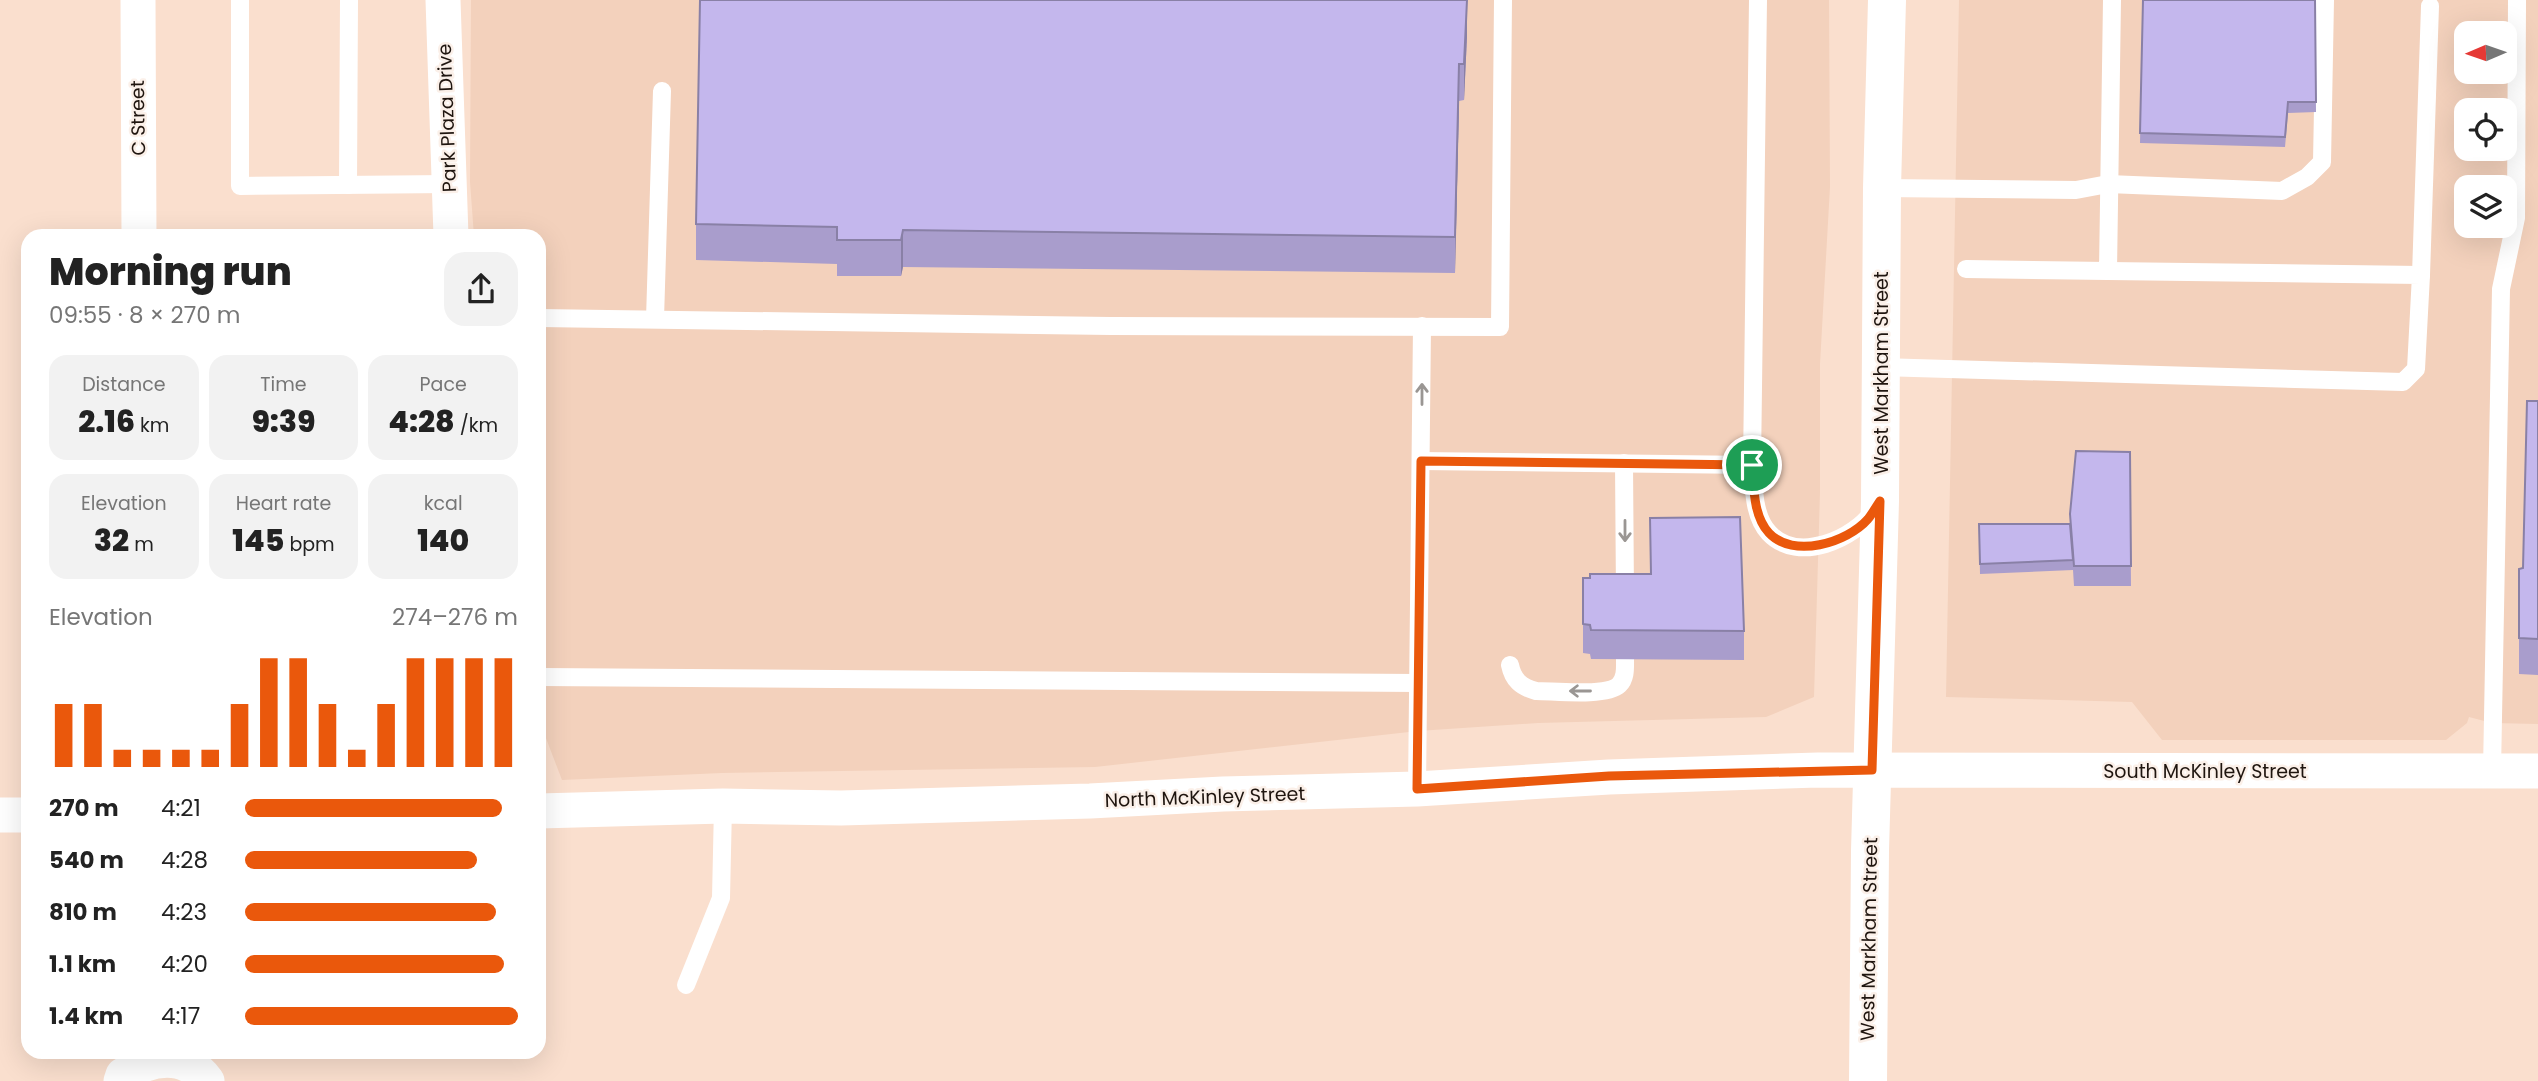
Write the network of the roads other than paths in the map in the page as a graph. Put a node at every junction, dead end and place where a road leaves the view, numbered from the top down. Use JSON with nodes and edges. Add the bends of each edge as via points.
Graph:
{"nodes":[{"id":1,"x":138,"y":0,"type":"edge"},
{"id":2,"x":240,"y":0,"type":"edge"},
{"id":3,"x":349,"y":0,"type":"edge"},
{"id":4,"x":443,"y":0,"type":"edge"},
{"id":5,"x":1503,"y":0,"type":"edge"},
{"id":6,"x":1758,"y":0,"type":"edge"},
{"id":7,"x":1887,"y":0,"type":"edge"},
{"id":8,"x":2112,"y":0,"type":"edge"},
{"id":9,"x":2325,"y":0,"type":"edge"},
{"id":10,"x":2517,"y":0,"type":"edge"},
{"id":11,"x":2430,"y":6,"type":"dead end"},
{"id":12,"x":662,"y":91,"type":"dead end"},
{"id":13,"x":450,"y":184,"type":"junction"},
{"id":14,"x":2108,"y":184,"type":"junction"},
{"id":15,"x":348,"y":185,"type":"junction"},
{"id":16,"x":1882,"y":188,"type":"junction"},
{"id":17,"x":139,"y":229,"type":"edge"},
{"id":18,"x":451,"y":229,"type":"edge"},
{"id":19,"x":1966,"y":269,"type":"dead end"},
{"id":20,"x":2108,"y":271,"type":"junction"},
{"id":21,"x":2421,"y":275,"type":"junction"},
{"id":22,"x":546,"y":318,"type":"edge"},
{"id":23,"x":655,"y":319,"type":"junction"},
{"id":24,"x":1422,"y":326,"type":"junction"},
{"id":25,"x":1880,"y":367,"type":"junction"},
{"id":26,"x":1421,"y":461,"type":"junction"},
{"id":27,"x":1624,"y":463,"type":"junction"},
{"id":28,"x":1752,"y":465,"type":"junction"},
{"id":29,"x":1880,"y":501,"type":"junction"},
{"id":30,"x":1625,"y":603,"type":"edge"},
{"id":31,"x":1625,"y":659,"type":"edge"},
{"id":32,"x":1510,"y":665,"type":"dead end"},
{"id":33,"x":546,"y":677,"type":"edge"},
{"id":34,"x":1418,"y":683,"type":"junction"},
{"id":35,"x":1872,"y":770,"type":"junction"},
{"id":36,"x":2492,"y":771,"type":"junction"},
{"id":37,"x":2538,"y":771,"type":"edge"},
{"id":38,"x":1417,"y":789,"type":"junction"},
{"id":39,"x":723,"y":806,"type":"junction"},
{"id":40,"x":546,"y":811,"type":"edge"},
{"id":41,"x":0,"y":815,"type":"edge"},
{"id":42,"x":21,"y":815,"type":"edge"},
{"id":43,"x":686,"y":985,"type":"dead end"},
{"id":44,"x":121,"y":1081,"type":"edge"},
{"id":45,"x":206,"y":1081,"type":"edge"},
{"id":46,"x":1868,"y":1081,"type":"edge"}],
"edges":[{"from":1,"to":17,"type":"street","name":"C Street"},
{"from":2,"to":15,"type":"lane","via":[[240,186]]},
{"from":3,"to":15,"type":"lane"},
{"from":4,"to":13,"type":"street","name":"Park Plaza Drive"},
{"from":5,"to":24,"type":"lane","via":[[1500,327]]},
{"from":6,"to":28,"type":"lane"},
{"from":7,"to":16,"type":"main road","name":"West Markham Street"},
{"from":8,"to":14,"type":"lane"},
{"from":9,"to":14,"type":"lane","via":[[2322,162],[2307,177],[2283,191]]},
{"from":10,"to":36,"type":"lane","via":[[2516,218],[2501,289]]},
{"from":11,"to":21,"type":"lane"},
{"from":12,"to":23,"type":"lane"},
{"from":13,"to":15,"type":"lane"},
{"from":13,"to":18,"type":"street","name":"Park Plaza Drive"},
{"from":14,"to":16,"type":"lane","via":[[2076,190]]},
{"from":14,"to":20,"type":"lane"},
{"from":16,"to":25,"type":"main road","name":"West Markham Street"},
{"from":19,"to":20,"type":"lane"},
{"from":20,"to":21,"type":"lane"},
{"from":21,"to":25,"type":"lane","via":[[2416,369],[2403,382]]},
{"from":22,"to":23,"type":"lane"},
{"from":23,"to":24,"type":"lane"},
{"from":26,"to":24,"type":"lane","one_way":true},
{"from":25,"to":29,"type":"main road","name":"West Markham Street"},
{"from":26,"to":27,"type":"lane"},
{"from":26,"to":34,"type":"lane"},
{"from":27,"to":28,"type":"lane"},
{"from":27,"to":30,"type":"lane","one_way":true},
{"from":28,"to":29,"type":"lane","via":[[1761,521],[1778,540],[1790,544],[1838,540],[1867,520]]},
{"from":29,"to":35,"type":"main road","name":"West Markham Street"},
{"from":31,"to":32,"type":"lane","one_way":true,"via":[[1625,675],[1618,687],[1603,691],[1525,688],[1517,683]]},
{"from":33,"to":34,"type":"lane"},
{"from":34,"to":38,"type":"lane"},
{"from":35,"to":36,"type":"street","name":"South McKinley Street"},
{"from":35,"to":38,"type":"street","name":"North McKinley Street","via":[[1609,776]]},
{"from":35,"to":46,"type":"main road","name":"West Markham Street"},
{"from":36,"to":37,"type":"street","name":"South McKinley Street"},
{"from":38,"to":39,"type":"street","name":"North McKinley Street","via":[[841,808]]},
{"from":39,"to":40,"type":"street","name":"North McKinley Street"},
{"from":39,"to":43,"type":"lane","via":[[721,898]]},
{"from":41,"to":42,"type":"street"},
{"from":44,"to":45,"type":"street","via":[[141,1063],[162,1059],[183,1063]]}]}
